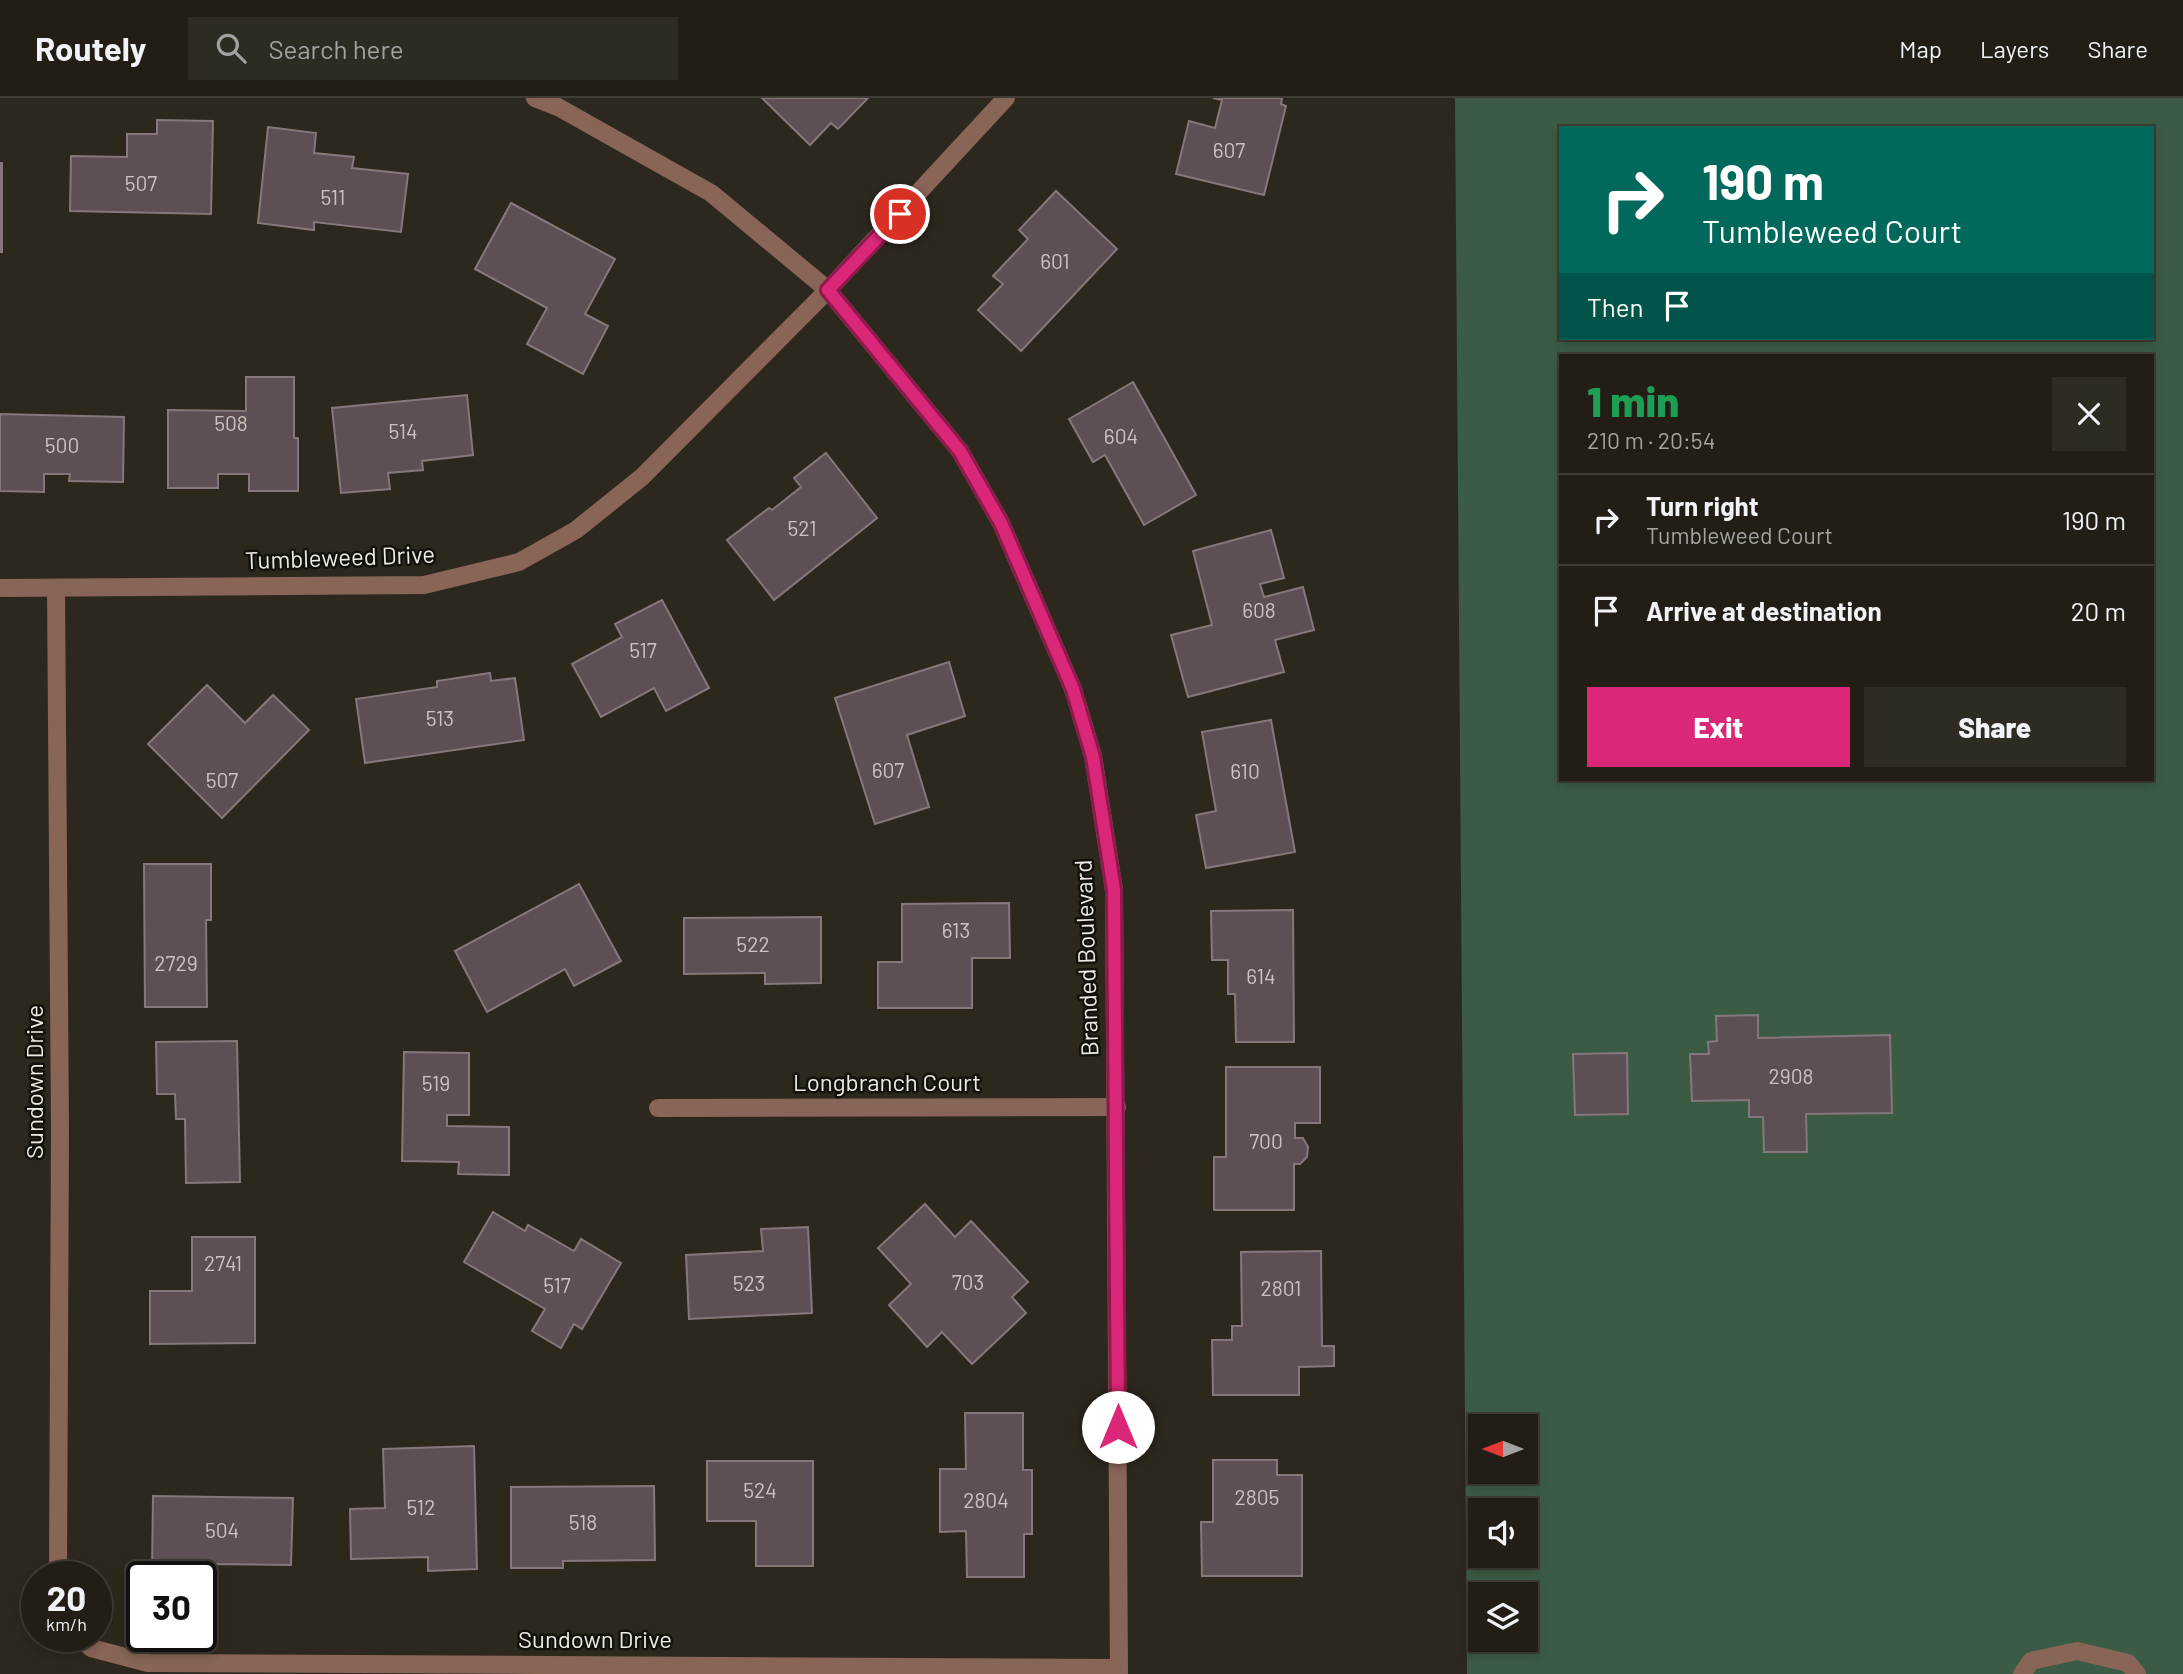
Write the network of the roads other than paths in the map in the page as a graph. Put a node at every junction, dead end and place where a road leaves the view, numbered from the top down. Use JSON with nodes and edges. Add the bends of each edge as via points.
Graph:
{"nodes":[{"id":1,"x":535,"y":98,"type":"edge"},
{"id":2,"x":1006,"y":98,"type":"edge"},
{"id":3,"x":828,"y":290,"type":"junction"},
{"id":4,"x":0,"y":588,"type":"edge"},
{"id":5,"x":56,"y":588,"type":"junction"},
{"id":6,"x":1117,"y":1107,"type":"junction"},
{"id":7,"x":658,"y":1108,"type":"dead end"},
{"id":8,"x":58,"y":1561,"type":"edge"},
{"id":9,"x":107,"y":1652,"type":"edge"},
{"id":10,"x":1119,"y":1671,"type":"edge"},
{"id":11,"x":2022,"y":1674,"type":"edge"},
{"id":12,"x":2137,"y":1674,"type":"edge"}],
"edges":[{"from":1,"to":3,"type":"street","name":"Branded Boulevard","via":[[711,193]]},
{"from":2,"to":3,"type":"street","name":"Tumbleweed Drive"},
{"from":3,"to":5,"type":"street","name":"Tumbleweed Drive","via":[[642,477],[576,530],[519,562],[424,585]]},
{"from":3,"to":6,"type":"street","name":"Branded Boulevard","via":[[960,451],[1001,523],[1073,689],[1093,757],[1114,890]]},
{"from":4,"to":5,"type":"street","name":"Tumbleweed Drive"},
{"from":5,"to":8,"type":"street","name":"Sundown Drive"},
{"from":6,"to":7,"type":"street","name":"Longbranch Court"},
{"from":6,"to":10,"type":"street","name":"Branded Boulevard"},
{"from":9,"to":10,"type":"street","name":"Sundown Drive","via":[[148,1662]]},
{"from":11,"to":12,"type":"street","via":[[2032,1661],[2077,1651],[2128,1663]]}]}
